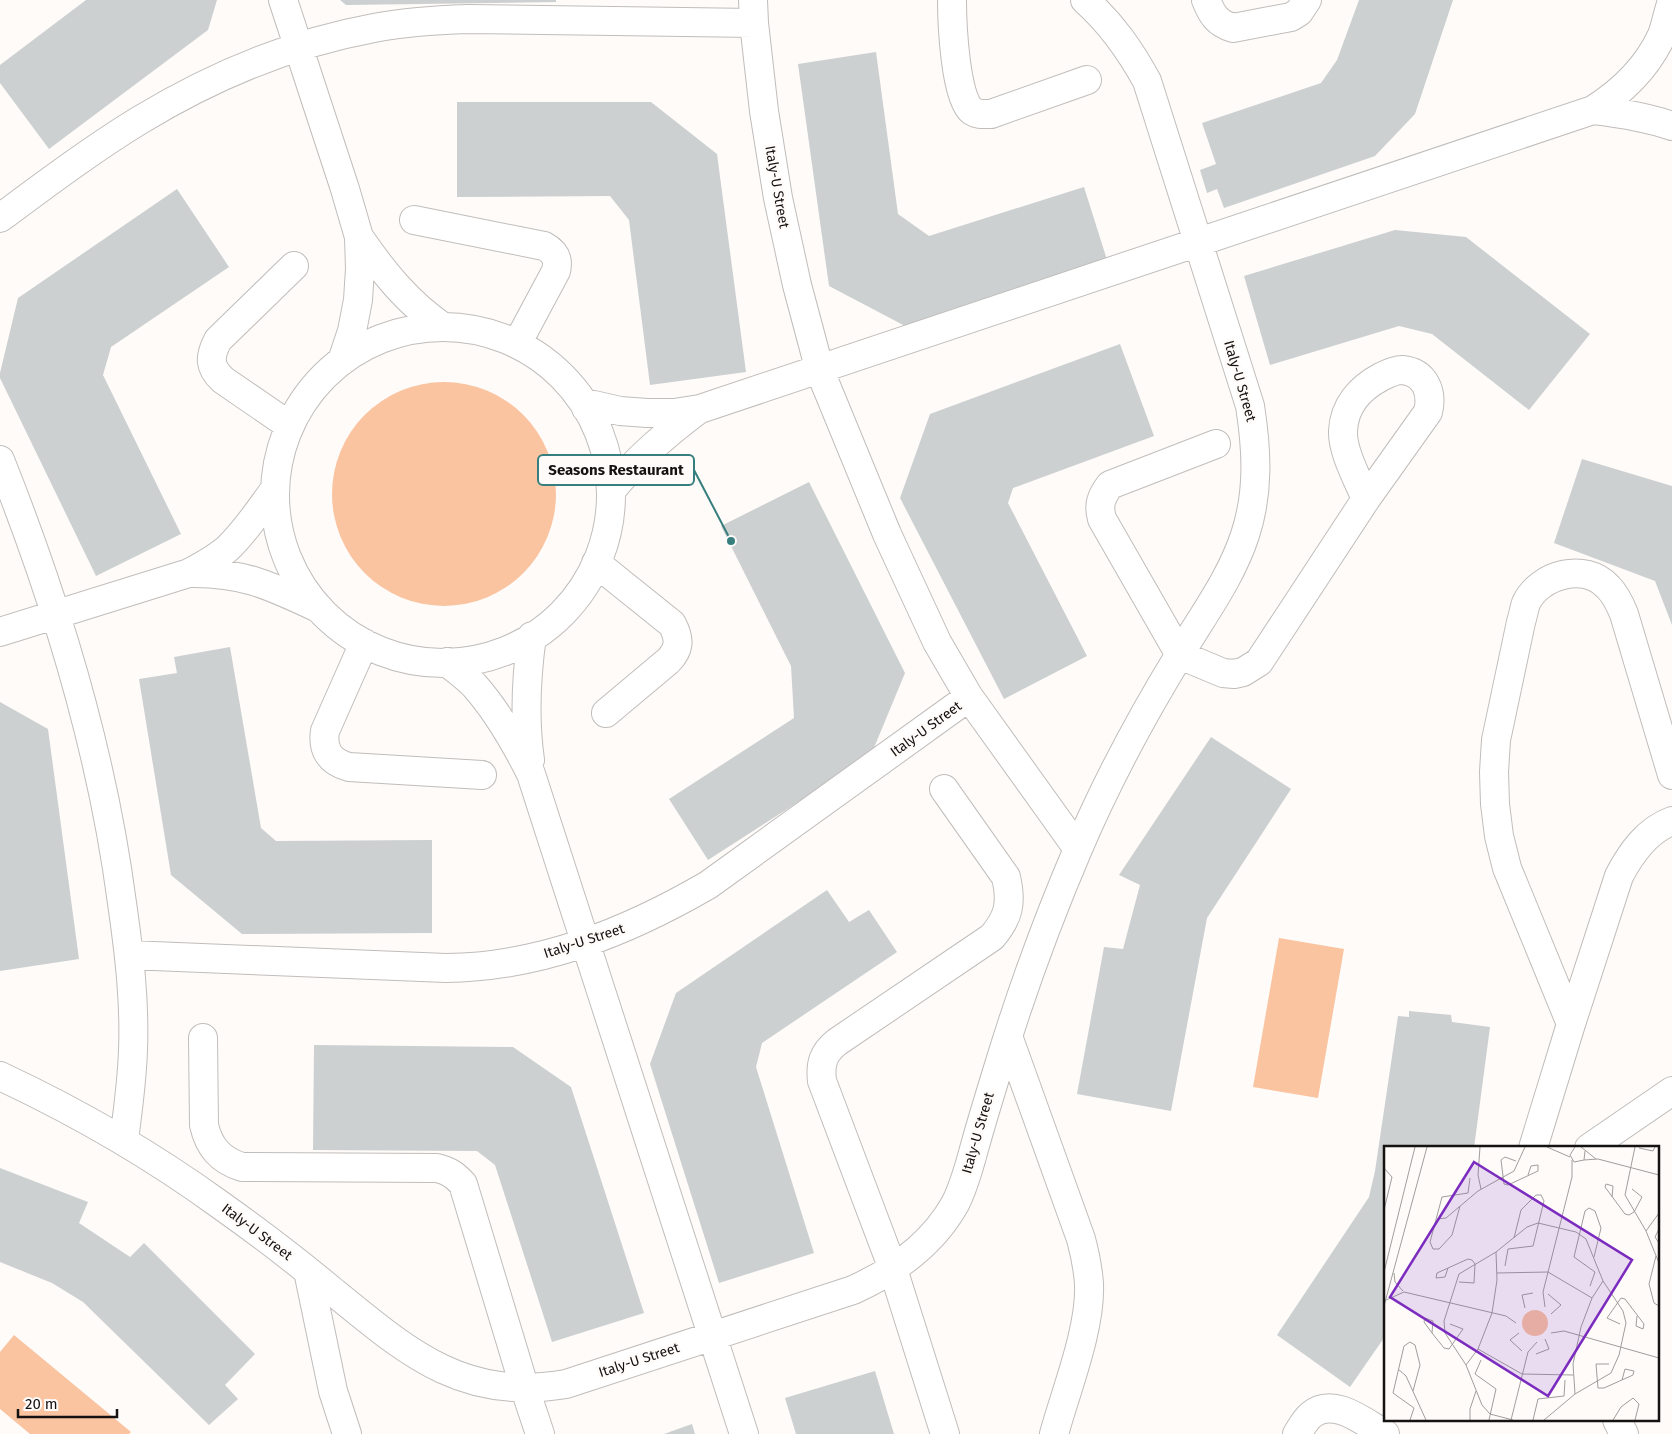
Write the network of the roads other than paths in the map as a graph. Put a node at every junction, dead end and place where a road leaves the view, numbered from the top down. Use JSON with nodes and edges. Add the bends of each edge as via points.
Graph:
{"nodes":[{"id":1,"x":283,"y":0,"type":"edge"},
{"id":2,"x":952,"y":0,"type":"edge"},
{"id":3,"x":1085,"y":0,"type":"edge"},
{"id":4,"x":1206,"y":0,"type":"edge"},
{"id":5,"x":1307,"y":0,"type":"edge"},
{"id":6,"x":1672,"y":1,"type":"edge"},
{"id":7,"x":754,"y":11,"type":"edge"},
{"id":8,"x":298,"y":47,"type":"junction"},
{"id":9,"x":1087,"y":80,"type":"dead end"},
{"id":10,"x":1593,"y":110,"type":"junction"},
{"id":11,"x":1672,"y":126,"type":"edge"},
{"id":12,"x":0,"y":218,"type":"edge"},
{"id":13,"x":414,"y":220,"type":"dead end"},
{"id":14,"x":359,"y":237,"type":"junction"},
{"id":15,"x":1198,"y":244,"type":"junction"},
{"id":16,"x":294,"y":266,"type":"dead end"},
{"id":17,"x":443,"y":327,"type":"junction"},
{"id":18,"x":517,"y":344,"type":"junction"},
{"id":19,"x":342,"y":361,"type":"junction"},
{"id":20,"x":820,"y":371,"type":"junction"},
{"id":21,"x":586,"y":408,"type":"junction"},
{"id":22,"x":700,"y":410,"type":"junction"},
{"id":23,"x":290,"y":426,"type":"junction"},
{"id":24,"x":1216,"y":444,"type":"dead end"},
{"id":25,"x":0,"y":460,"type":"edge"},
{"id":26,"x":275,"y":490,"type":"junction"},
{"id":27,"x":611,"y":492,"type":"junction"},
{"id":28,"x":1366,"y":499,"type":"dead end"},
{"id":29,"x":596,"y":562,"type":"junction"},
{"id":30,"x":188,"y":573,"type":"junction"},
{"id":31,"x":318,"y":608,"type":"junction"},
{"id":32,"x":55,"y":614,"type":"junction"},
{"id":33,"x":0,"y":632,"type":"edge"},
{"id":34,"x":532,"y":636,"type":"junction"},
{"id":35,"x":364,"y":643,"type":"junction"},
{"id":36,"x":1180,"y":655,"type":"junction"},
{"id":37,"x":447,"y":662,"type":"junction"},
{"id":38,"x":969,"y":698,"type":"junction"},
{"id":39,"x":606,"y":713,"type":"dead end"},
{"id":40,"x":532,"y":774,"type":"junction"},
{"id":41,"x":482,"y":775,"type":"dead end"},
{"id":42,"x":1672,"y":775,"type":"edge"},
{"id":43,"x":944,"y":789,"type":"dead end"},
{"id":44,"x":1672,"y":821,"type":"edge"},
{"id":45,"x":1078,"y":849,"type":"junction"},
{"id":46,"x":586,"y":943,"type":"junction"},
{"id":47,"x":129,"y":956,"type":"junction"},
{"id":48,"x":1571,"y":1024,"type":"junction"},
{"id":49,"x":1008,"y":1036,"type":"junction"},
{"id":50,"x":204,"y":1038,"type":"dead end"},
{"id":51,"x":0,"y":1076,"type":"edge"},
{"id":52,"x":1672,"y":1092,"type":"edge"},
{"id":53,"x":124,"y":1140,"type":"junction"},
{"id":54,"x":1535,"y":1146,"type":"edge"},
{"id":55,"x":1593,"y":1146,"type":"edge"},
{"id":56,"x":893,"y":1269,"type":"junction"},
{"id":57,"x":308,"y":1271,"type":"junction"},
{"id":58,"x":713,"y":1335,"type":"junction"},
{"id":59,"x":525,"y":1389,"type":"junction"},
{"id":60,"x":1394,"y":1422,"type":"edge"},
{"id":61,"x":1618,"y":1422,"type":"edge"},
{"id":62,"x":347,"y":1434,"type":"edge"},
{"id":63,"x":540,"y":1434,"type":"edge"},
{"id":64,"x":744,"y":1434,"type":"edge"},
{"id":65,"x":945,"y":1434,"type":"edge"},
{"id":66,"x":1054,"y":1434,"type":"edge"},
{"id":67,"x":1297,"y":1434,"type":"edge"},
{"id":68,"x":1386,"y":1434,"type":"edge"},
{"id":69,"x":1624,"y":1434,"type":"edge"}],
"edges":[{"from":1,"to":8,"type":"street"},
{"from":2,"to":9,"type":"street","via":[[955,53],[962,93],[971,110],[991,114]]},
{"from":3,"to":15,"type":"street","name":"Italy-U Street","via":[[1118,34],[1147,81]]},
{"from":4,"to":5,"type":"street","via":[[1216,20],[1233,28],[1291,17]]},
{"from":6,"to":10,"type":"street","via":[[1662,34],[1650,57],[1615,96]]},
{"from":7,"to":8,"type":"street","via":[[422,22],[375,28]]},
{"from":7,"to":20,"type":"street","name":"Italy-U Street","via":[[764,111],[778,198]]},
{"from":8,"to":12,"type":"street","via":[[242,68],[177,99],[117,135]]},
{"from":8,"to":14,"type":"street"},
{"from":10,"to":11,"type":"street","via":[[1622,113]]},
{"from":10,"to":15,"type":"street"},
{"from":13,"to":18,"type":"street","via":[[544,246],[556,256],[556,271]]},
{"from":14,"to":17,"type":"street","via":[[399,290]]},
{"from":14,"to":19,"type":"street","via":[[358,300]]},
{"from":15,"to":20,"type":"street"},
{"from":15,"to":36,"type":"street","name":"Italy-U Street","via":[[1250,406],[1256,438],[1257,471],[1245,535],[1233,565]]},
{"from":16,"to":23,"type":"street","via":[[218,340],[212,350],[211,362],[223,380]]},
{"from":17,"to":18,"type":"street","via":[[468,328]]},
{"from":17,"to":19,"type":"street","via":[[416,329],[390,336],[365,346]]},
{"from":18,"to":21,"type":"street","via":[[553,367]]},
{"from":19,"to":23,"type":"street","via":[[304,401]]},
{"from":20,"to":22,"type":"street"},
{"from":20,"to":38,"type":"street","name":"Italy-U Street","via":[[907,580]]},
{"from":21,"to":22,"type":"street","via":[[594,405],[647,413]]},
{"from":21,"to":27,"type":"street","via":[[598,428]]},
{"from":22,"to":27,"type":"street","via":[[648,450]]},
{"from":23,"to":26,"type":"street","via":[[279,457]]},
{"from":24,"to":36,"type":"street","via":[[1118,481],[1110,486],[1100,501],[1102,519]]},
{"from":25,"to":32,"type":"street","via":[[27,528]]},
{"from":26,"to":30,"type":"street","via":[[227,549]]},
{"from":26,"to":31,"type":"street","via":[[277,522],[285,553],[299,583]]},
{"from":27,"to":29,"type":"street","via":[[607,528]]},
{"from":28,"to":36,"type":"street","via":[[1258,662],[1234,674],[1223,673]]},
{"from":29,"to":34,"type":"street","via":[[570,604]]},
{"from":29,"to":39,"type":"street","via":[[672,624],[678,644],[668,661]]},
{"from":30,"to":31,"type":"street","via":[[235,575],[258,581]]},
{"from":30,"to":32,"type":"street"},
{"from":31,"to":35,"type":"street"},
{"from":32,"to":33,"type":"street"},
{"from":32,"to":47,"type":"street","via":[[99,770],[111,828]]},
{"from":34,"to":37,"type":"street","via":[[491,655]]},
{"from":34,"to":40,"type":"street","via":[[525,710]]},
{"from":35,"to":37,"type":"street","via":[[418,661]]},
{"from":35,"to":41,"type":"street","via":[[325,730],[328,755],[349,767]]},
{"from":36,"to":45,"type":"street","name":"Italy-U Street","via":[[1111,778]]},
{"from":37,"to":40,"type":"street","via":[[487,701],[514,738]]},
{"from":38,"to":45,"type":"street","name":"Italy-U Street"},
{"from":38,"to":46,"type":"street","name":"Italy-U Street","via":[[708,885],[667,909]]},
{"from":40,"to":46,"type":"street"},
{"from":42,"to":48,"type":"street","via":[[1618,599],[1607,586],[1591,576],[1572,573],[1537,588],[1526,604],[1496,740],[1495,804],[1507,868]]},
{"from":43,"to":56,"type":"street","via":[[1006,877],[1010,893],[1002,925],[992,937],[828,1049],[821,1070],[822,1081]]},
{"from":44,"to":48,"type":"street","via":[[1641,843],[1619,876]]},
{"from":45,"to":49,"type":"street","name":"Italy-U Street"},
{"from":46,"to":47,"type":"street","name":"Italy-U Street","via":[[546,955],[478,968]]},
{"from":46,"to":58,"type":"street"},
{"from":47,"to":53,"type":"street","via":[[133,1048]]},
{"from":48,"to":54,"type":"street"},
{"from":49,"to":56,"type":"street","name":"Italy-U Street","via":[[964,1185],[943,1223],[913,1254]]},
{"from":49,"to":66,"type":"street","via":[[1087,1262],[1088,1310],[1084,1333]]},
{"from":50,"to":59,"type":"street","via":[[204,1125],[216,1152],[232,1164],[242,1167],[437,1168],[456,1176],[463,1184]]},
{"from":51,"to":53,"type":"street","name":"Italy-U Street"},
{"from":52,"to":55,"type":"street"},
{"from":53,"to":57,"type":"street","name":"Italy-U Street","via":[[218,1203]]},
{"from":56,"to":58,"type":"street","name":"Italy-U Street","via":[[853,1290]]},
{"from":56,"to":65,"type":"street"},
{"from":57,"to":59,"type":"street","name":"Italy-U Street","via":[[394,1341],[432,1365],[480,1382]]},
{"from":57,"to":62,"type":"street","via":[[333,1391]]},
{"from":58,"to":59,"type":"street","name":"Italy-U Street","via":[[566,1384]]},
{"from":58,"to":64,"type":"street"},
{"from":59,"to":63,"type":"street"},
{"from":60,"to":68,"type":"street"},
{"from":61,"to":69,"type":"street"},
{"from":67,"to":68,"type":"street","via":[[1309,1416],[1328,1407],[1338,1408]]}]}
